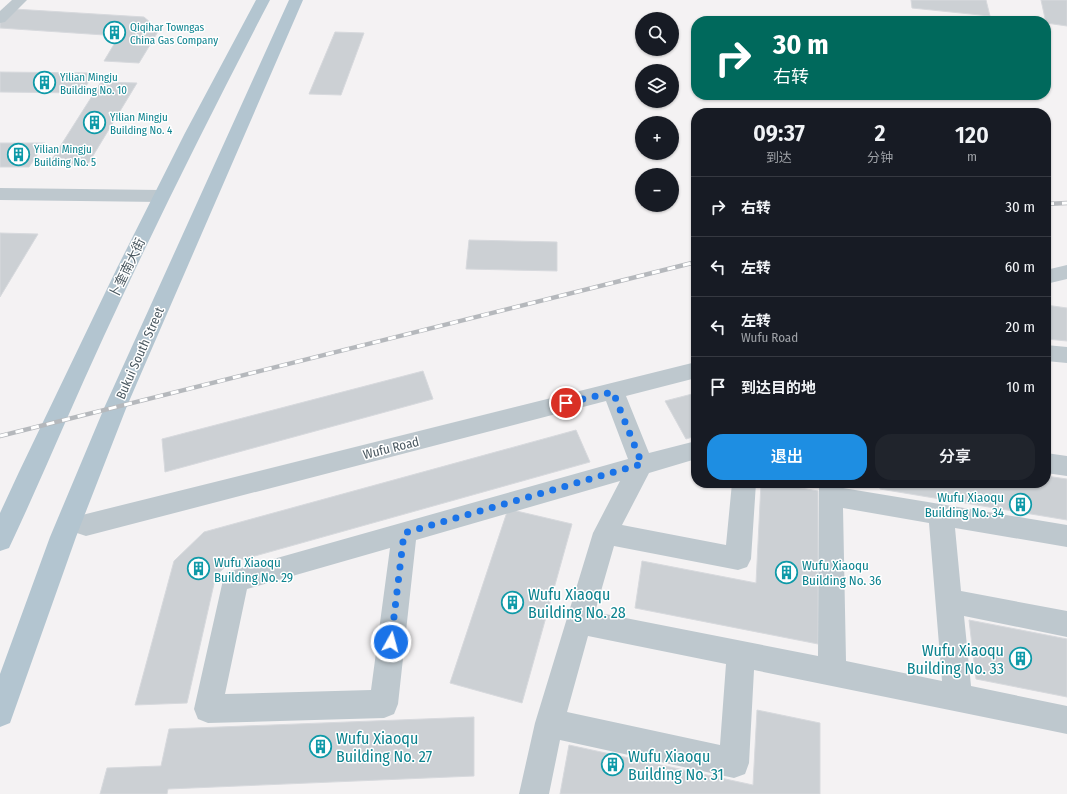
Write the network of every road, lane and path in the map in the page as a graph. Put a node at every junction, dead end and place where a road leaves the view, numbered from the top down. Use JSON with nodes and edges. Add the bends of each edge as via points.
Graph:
{"nodes":[{"id":1,"x":20,"y":0,"type":"edge"},
{"id":2,"x":296,"y":0,"type":"edge"},
{"id":3,"x":259,"y":1,"type":"edge"},
{"id":4,"x":0,"y":19,"type":"edge"},
{"id":5,"x":0,"y":194,"type":"edge"},
{"id":6,"x":162,"y":196,"type":"junction"},
{"id":7,"x":1067,"y":272,"type":"edge"},
{"id":8,"x":1051,"y":276,"type":"edge"},
{"id":9,"x":1051,"y":353,"type":"edge"},
{"id":10,"x":1067,"y":355,"type":"edge"},
{"id":11,"x":691,"y":371,"type":"edge"},
{"id":12,"x":613,"y":392,"type":"junction"},
{"id":13,"x":691,"y":453,"type":"edge"},
{"id":14,"x":642,"y":464,"type":"junction"},
{"id":15,"x":1051,"y":464,"type":"edge"},
{"id":16,"x":1067,"y":466,"type":"edge"},
{"id":17,"x":744,"y":488,"type":"edge"},
{"id":18,"x":831,"y":490,"type":"edge"},
{"id":19,"x":941,"y":515,"type":"junction"},
{"id":20,"x":86,"y":525,"type":"dead end"},
{"id":21,"x":404,"y":533,"type":"junction"},
{"id":22,"x":605,"y":533,"type":"junction"},
{"id":23,"x":1067,"y":536,"type":"edge"},
{"id":24,"x":0,"y":540,"type":"edge"},
{"id":25,"x":950,"y":601,"type":"junction"},
{"id":26,"x":579,"y":621,"type":"junction"},
{"id":27,"x":1067,"y":624,"type":"edge"},
{"id":28,"x":741,"y":654,"type":"junction"},
{"id":29,"x":832,"y":673,"type":"junction"},
{"id":30,"x":958,"y":698,"type":"junction"},
{"id":31,"x":0,"y":713,"type":"edge"},
{"id":32,"x":1067,"y":720,"type":"edge"},
{"id":33,"x":549,"y":723,"type":"junction"},
{"id":34,"x":534,"y":794,"type":"edge"}],
"edges":[{"from":1,"to":4,"type":"street"},
{"from":2,"to":31,"type":"main road","name":"Bukui South Street","via":[[116,406],[63,537]]},
{"from":3,"to":6,"type":"main road","name":"卜奎南大街"},
{"from":5,"to":6,"type":"street"},
{"from":6,"to":24,"type":"main road","name":"卜奎南大街","via":[[52,423]]},
{"from":7,"to":8,"type":"street"},
{"from":9,"to":10,"type":"street"},
{"from":11,"to":12,"type":"street","name":"Wufu Road"},
{"from":12,"to":14,"type":"street"},
{"from":12,"to":20,"type":"street","name":"Wufu Road"},
{"from":13,"to":14,"type":"street"},
{"from":14,"to":21,"type":"street"},
{"from":14,"to":22,"type":"street"},
{"from":15,"to":16,"type":"street"},
{"from":17,"to":22,"type":"street","via":[[738,559]]},
{"from":18,"to":19,"type":"street"},
{"from":18,"to":29,"type":"street"},
{"from":19,"to":23,"type":"street"},
{"from":19,"to":25,"type":"street"},
{"from":21,"to":21,"type":"street","via":[[236,580],[208,709],[384,704]]},
{"from":22,"to":26,"type":"street"},
{"from":25,"to":27,"type":"street"},
{"from":25,"to":30,"type":"street"},
{"from":26,"to":28,"type":"street"},
{"from":26,"to":33,"type":"street"},
{"from":28,"to":29,"type":"street"},
{"from":28,"to":33,"type":"street","via":[[734,763]]},
{"from":29,"to":30,"type":"street"},
{"from":30,"to":32,"type":"street"},
{"from":33,"to":34,"type":"street"}]}
